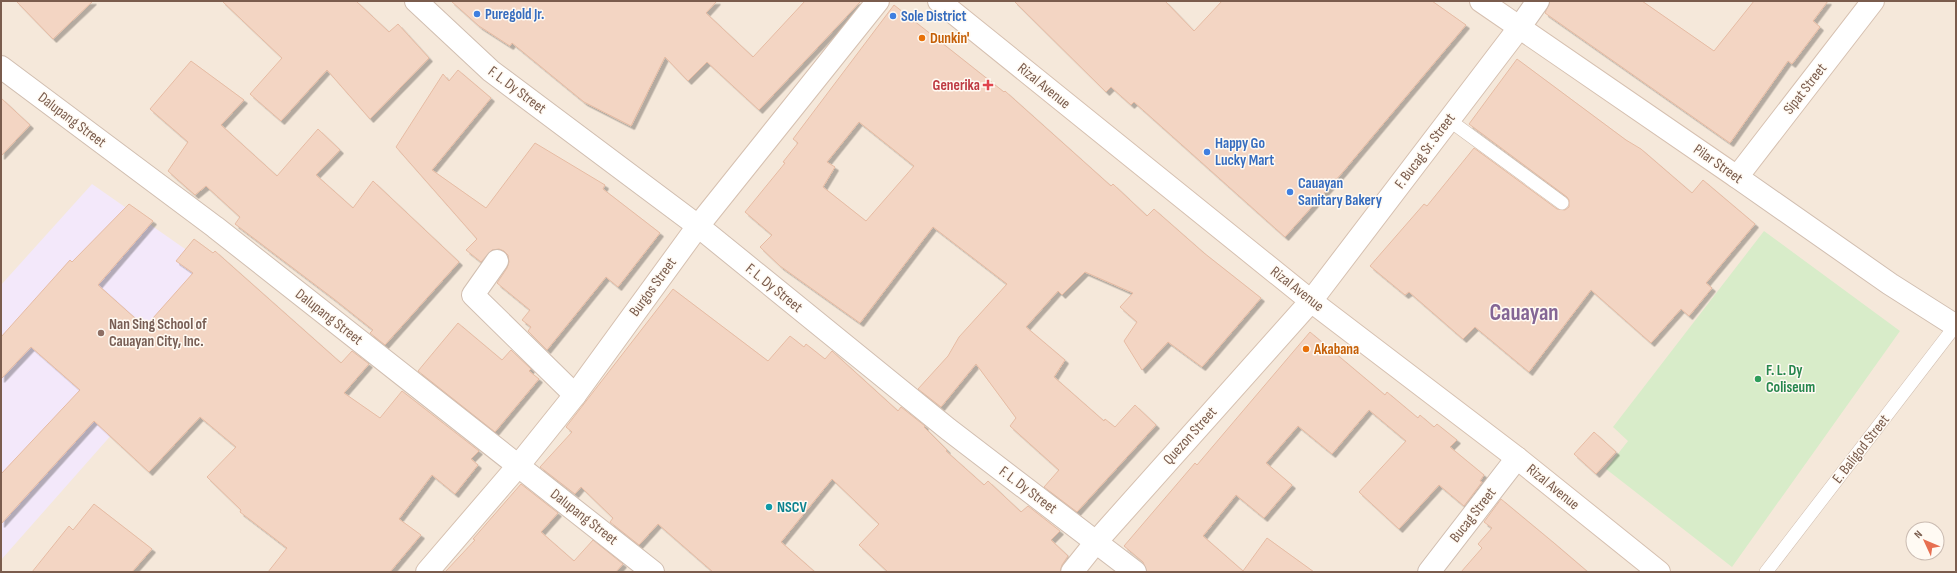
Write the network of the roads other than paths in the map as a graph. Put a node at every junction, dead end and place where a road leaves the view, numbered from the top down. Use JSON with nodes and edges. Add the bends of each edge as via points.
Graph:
{"nodes":[{"id":1,"x":416,"y":1,"type":"edge"},
{"id":2,"x":878,"y":1,"type":"edge"},
{"id":3,"x":939,"y":1,"type":"edge"},
{"id":4,"x":1480,"y":1,"type":"edge"},
{"id":5,"x":1538,"y":1,"type":"edge"},
{"id":6,"x":1873,"y":1,"type":"edge"},
{"id":7,"x":1519,"y":28,"type":"junction"},
{"id":8,"x":1,"y":67,"type":"edge"},
{"id":9,"x":1449,"y":120,"type":"junction"},
{"id":10,"x":1737,"y":177,"type":"junction"},
{"id":11,"x":1562,"y":203,"type":"dead end"},
{"id":12,"x":698,"y":226,"type":"junction"},
{"id":13,"x":497,"y":261,"type":"dead end"},
{"id":14,"x":1310,"y":301,"type":"junction"},
{"id":15,"x":1956,"y":325,"type":"edge"},
{"id":16,"x":574,"y":394,"type":"junction"},
{"id":17,"x":1517,"y":458,"type":"junction"},
{"id":18,"x":518,"y":466,"type":"junction"},
{"id":19,"x":1096,"y":542,"type":"junction"},
{"id":20,"x":427,"y":572,"type":"edge"},
{"id":21,"x":653,"y":572,"type":"edge"},
{"id":22,"x":1072,"y":572,"type":"edge"},
{"id":23,"x":1135,"y":572,"type":"edge"},
{"id":24,"x":1429,"y":572,"type":"edge"},
{"id":25,"x":1659,"y":572,"type":"edge"},
{"id":26,"x":1766,"y":572,"type":"edge"}],
"edges":[{"from":1,"to":12,"type":"street","name":"F. L. Dy Street","via":[[491,71]]},
{"from":2,"to":12,"type":"street","name":"Burgos Street"},
{"from":3,"to":14,"type":"street","name":"Rizal Avenue"},
{"from":4,"to":7,"type":"street","name":"Pilar Street"},
{"from":5,"to":7,"type":"street","name":"F. Bucag Sr. Street"},
{"from":6,"to":10,"type":"street","name":"Sipat Street"},
{"from":7,"to":9,"type":"street","name":"F. Bucag Sr. Street"},
{"from":7,"to":10,"type":"street","name":"Pilar Street"},
{"from":8,"to":18,"type":"street","name":"Dalupang Street","via":[[215,227]]},
{"from":9,"to":11,"type":"lane"},
{"from":9,"to":14,"type":"street","name":"F. Bucag Sr. Street"},
{"from":10,"to":15,"type":"street","name":"Pilar Street","via":[[1890,284]]},
{"from":12,"to":16,"type":"street","name":"Burgos Street"},
{"from":12,"to":19,"type":"street","name":"F. L. Dy Street","via":[[948,429]]},
{"from":13,"to":16,"type":"street","via":[[473,295]]},
{"from":14,"to":17,"type":"street","name":"Rizal Avenue"},
{"from":14,"to":19,"type":"street","name":"Quezon Street"},
{"from":15,"to":26,"type":"lane","name":"E. Baligod Street"},
{"from":16,"to":18,"type":"street","name":"Burgos Street"},
{"from":17,"to":24,"type":"street","name":"Bucag Street"},
{"from":17,"to":25,"type":"street","name":"Rizal Avenue"},
{"from":18,"to":20,"type":"street","name":"Burgos Street"},
{"from":18,"to":21,"type":"street","name":"Dalupang Street"},
{"from":19,"to":22,"type":"street","name":"Quezon Street"},
{"from":19,"to":23,"type":"street","name":"F. L. Dy Street"}]}
